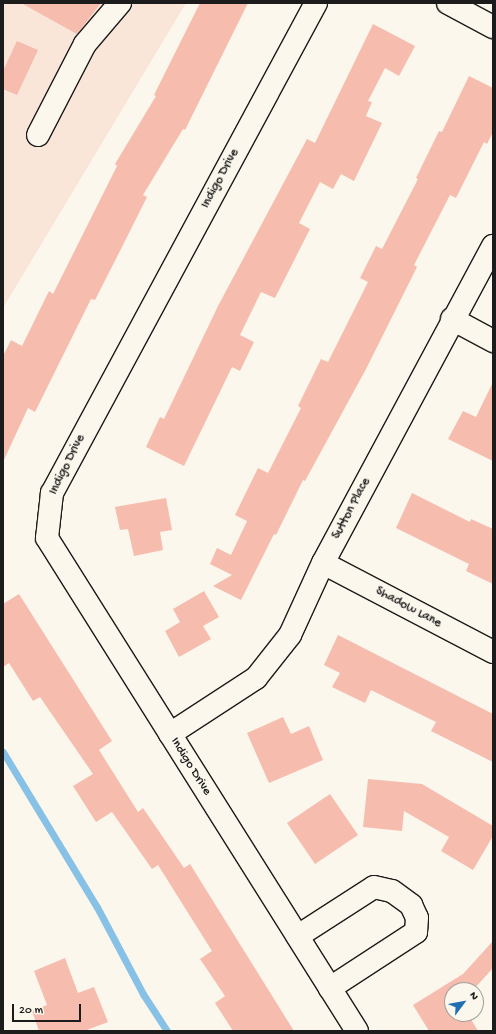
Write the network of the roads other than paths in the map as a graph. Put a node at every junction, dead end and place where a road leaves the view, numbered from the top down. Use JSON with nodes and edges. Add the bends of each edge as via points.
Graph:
{"nodes":[{"id":1,"x":120,"y":3,"type":"edge"},
{"id":2,"x":316,"y":3,"type":"edge"},
{"id":3,"x":448,"y":3,"type":"edge"},
{"id":4,"x":493,"y":28,"type":"edge"},
{"id":5,"x":38,"y":135,"type":"dead end"},
{"id":6,"x":493,"y":246,"type":"edge"},
{"id":7,"x":452,"y":319,"type":"junction"},
{"id":8,"x":493,"y":341,"type":"edge"},
{"id":9,"x":323,"y":563,"type":"junction"},
{"id":10,"x":493,"y":652,"type":"edge"},
{"id":11,"x":170,"y":734,"type":"junction"},
{"id":12,"x":298,"y":936,"type":"junction"},
{"id":13,"x":330,"y":988,"type":"junction"},
{"id":14,"x":357,"y":1031,"type":"edge"}],
"edges":[{"from":1,"to":5,"type":"street","via":[[85,44]]},
{"from":2,"to":11,"type":"street","name":"Indigo Drive","via":[[52,493],[47,538]]},
{"from":3,"to":4,"type":"street"},
{"from":6,"to":7,"type":"street","name":"Sutton Place"},
{"from":7,"to":8,"type":"street"},
{"from":7,"to":9,"type":"street","name":"Sutton Place"},
{"from":9,"to":10,"type":"street","name":"Shadow Lane"},
{"from":9,"to":11,"type":"street","name":"Sutton Place","via":[[290,635],[256,678]]},
{"from":11,"to":12,"type":"street","name":"Indigo Drive"},
{"from":12,"to":13,"type":"street","name":"Indigo Drive"},
{"from":12,"to":13,"type":"street","via":[[374,887],[392,891],[411,905],[417,918],[416,932]]},
{"from":13,"to":14,"type":"street","name":"Indigo Drive"}]}
